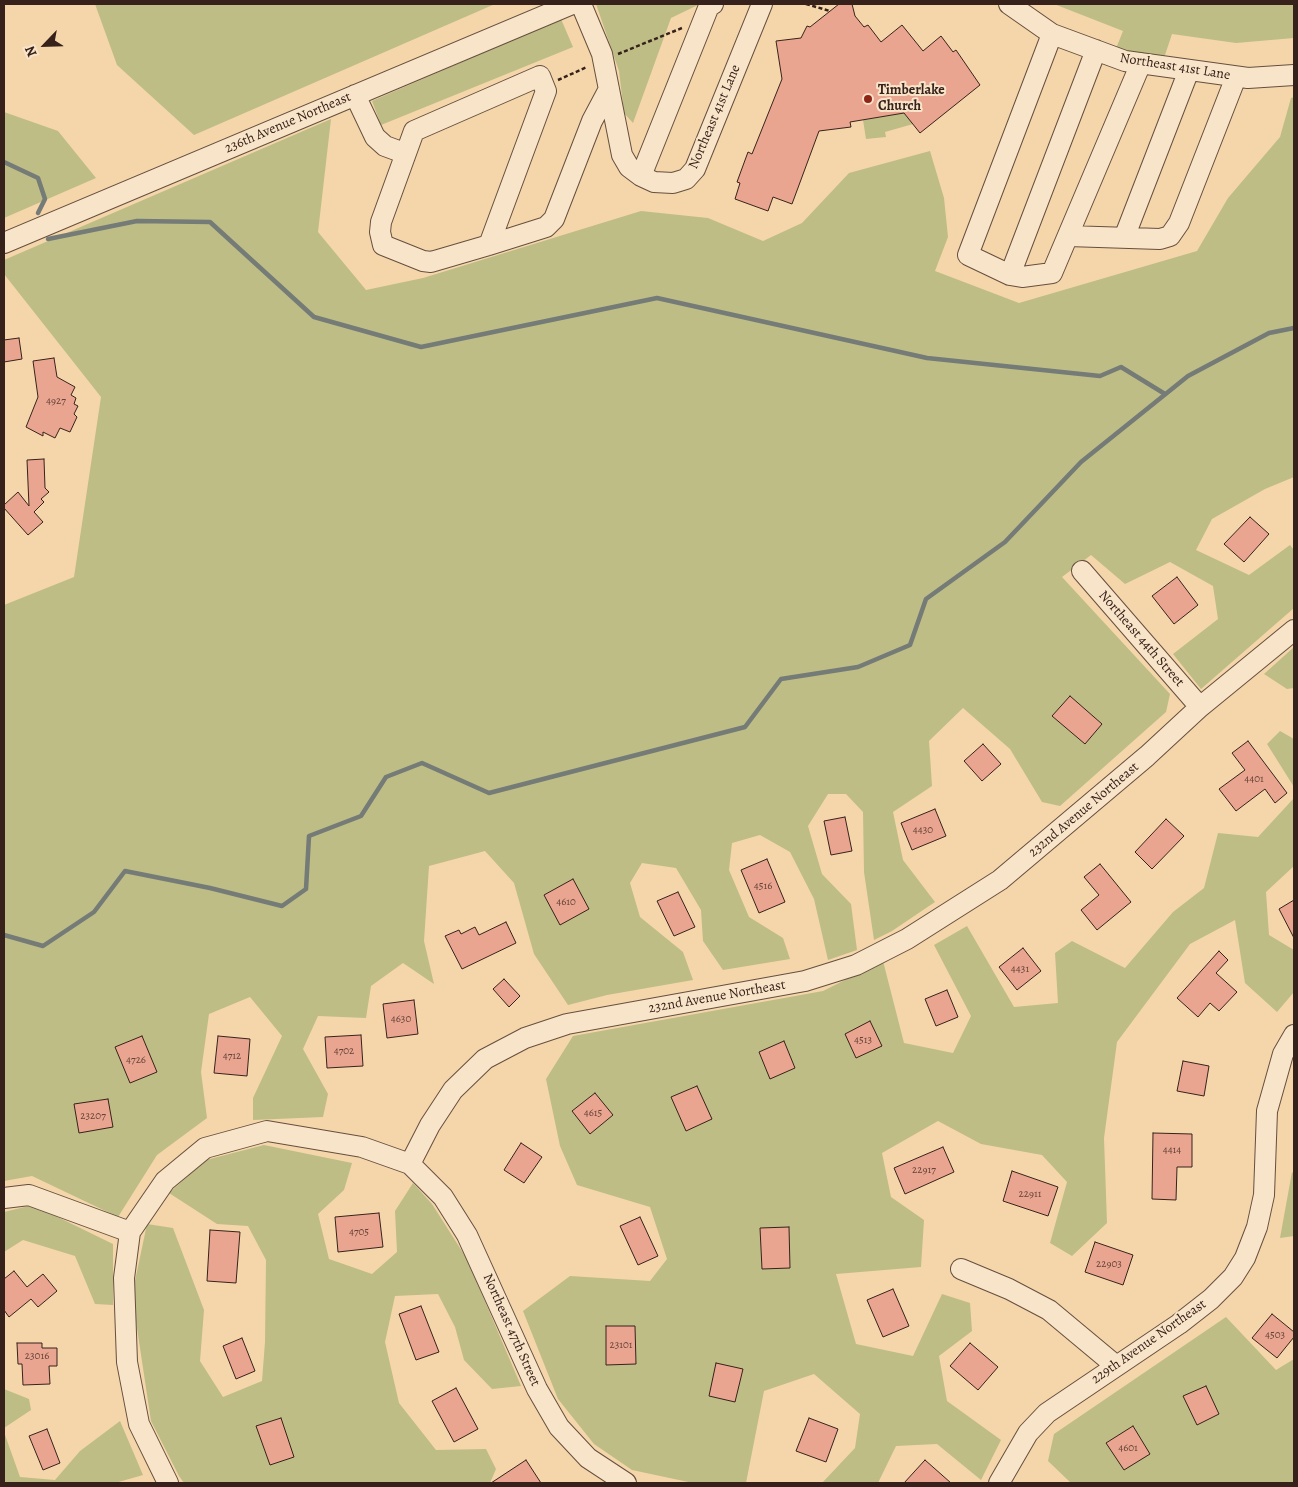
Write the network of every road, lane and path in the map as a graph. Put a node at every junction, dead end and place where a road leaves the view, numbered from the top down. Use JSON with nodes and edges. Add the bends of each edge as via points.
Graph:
{"nodes":[{"id":1,"x":572,"y":4,"type":"edge"},
{"id":2,"x":581,"y":4,"type":"edge"},
{"id":3,"x":762,"y":4,"type":"edge"},
{"id":4,"x":806,"y":4,"type":"edge"},
{"id":5,"x":1009,"y":4,"type":"edge"},
{"id":6,"x":709,"y":10,"type":"edge"},
{"id":7,"x":830,"y":11,"type":"dead end"},
{"id":8,"x":1052,"y":34,"type":"junction"},
{"id":9,"x":1096,"y":50,"type":"junction"},
{"id":10,"x":604,"y":60,"type":"junction"},
{"id":11,"x":1141,"y":63,"type":"junction"},
{"id":12,"x":1189,"y":70,"type":"junction"},
{"id":13,"x":1294,"y":75,"type":"edge"},
{"id":14,"x":1236,"y":77,"type":"junction"},
{"id":15,"x":544,"y":86,"type":"junction"},
{"id":16,"x":609,"y":89,"type":"junction"},
{"id":17,"x":355,"y":95,"type":"junction"},
{"id":18,"x":404,"y":153,"type":"junction"},
{"id":19,"x":641,"y":176,"type":"junction"},
{"id":20,"x":1068,"y":236,"type":"junction"},
{"id":21,"x":1124,"y":238,"type":"junction"},
{"id":22,"x":4,"y":243,"type":"edge"},
{"id":23,"x":490,"y":245,"type":"junction"},
{"id":24,"x":1010,"y":275,"type":"junction"},
{"id":25,"x":1082,"y":571,"type":"dead end"},
{"id":26,"x":1294,"y":630,"type":"edge"},
{"id":27,"x":1200,"y":707,"type":"junction"},
{"id":28,"x":1294,"y":1035,"type":"edge"},
{"id":29,"x":410,"y":1164,"type":"junction"},
{"id":30,"x":4,"y":1198,"type":"edge"},
{"id":31,"x":130,"y":1232,"type":"junction"},
{"id":32,"x":961,"y":1268,"type":"dead end"},
{"id":33,"x":1115,"y":1365,"type":"junction"},
{"id":34,"x":168,"y":1483,"type":"edge"},
{"id":35,"x":626,"y":1483,"type":"edge"},
{"id":36,"x":1000,"y":1483,"type":"edge"}],
"edges":[{"from":1,"to":17,"type":"street","name":"236th Avenue Northeast"},
{"from":2,"to":10,"type":"street"},
{"from":3,"to":19,"type":"street","name":"Northeast 41st Lane","via":[[695,169],[686,179],[673,183],[654,182]]},
{"from":4,"to":7,"type":"path"},
{"from":5,"to":8,"type":"street","name":"Northeast 41st Lane"},
{"from":6,"to":10,"type":"path","via":[[675,31]]},
{"from":6,"to":19,"type":"street"},
{"from":8,"to":9,"type":"street","name":"Northeast 41st Lane"},
{"from":8,"to":24,"type":"street","via":[[968,255]]},
{"from":9,"to":11,"type":"street","name":"Northeast 41st Lane","via":[[1125,61]]},
{"from":9,"to":24,"type":"street"},
{"from":10,"to":15,"type":"path"},
{"from":10,"to":16,"type":"street"},
{"from":11,"to":12,"type":"street","name":"Northeast 41st Lane"},
{"from":11,"to":20,"type":"street"},
{"from":12,"to":14,"type":"street","name":"Northeast 41st Lane"},
{"from":12,"to":21,"type":"street"},
{"from":13,"to":14,"type":"street","name":"Northeast 41st Lane"},
{"from":14,"to":21,"type":"street","via":[[1175,231],[1164,239]]},
{"from":15,"to":18,"type":"street","via":[[540,76],[414,131]]},
{"from":15,"to":23,"type":"street","via":[[546,91]]},
{"from":16,"to":19,"type":"street","via":[[622,155],[629,167]]},
{"from":16,"to":23,"type":"street","via":[[592,121],[554,219],[546,227]]},
{"from":17,"to":18,"type":"street","via":[[375,137],[385,146]]},
{"from":17,"to":22,"type":"street","name":"236th Avenue Northeast"},
{"from":18,"to":23,"type":"street","via":[[381,222],[383,245],[431,262]]},
{"from":20,"to":21,"type":"street"},
{"from":20,"to":24,"type":"street","via":[[1052,273]]},
{"from":25,"to":27,"type":"street","name":"Northeast 44th Street"},
{"from":26,"to":27,"type":"street","name":"232nd Avenue Northeast"},
{"from":27,"to":29,"type":"street","name":"232nd Avenue Northeast","via":[[1000,880],[907,939],[856,965],[805,981],[567,1024],[524,1038],[485,1060],[453,1090]]},
{"from":28,"to":33,"type":"street","name":"229th Avenue Northeast","via":[[1283,1054],[1269,1101],[1264,1134],[1264,1196],[1245,1258],[1233,1277],[1211,1299]]},
{"from":29,"to":31,"type":"street","via":[[362,1147],[267,1131],[205,1148],[166,1181]]},
{"from":29,"to":35,"type":"street","name":"Northeast 47th Street","via":[[443,1197],[467,1235],[537,1390],[559,1427],[588,1458]]},
{"from":30,"to":31,"type":"street","via":[[29,1195]]},
{"from":31,"to":34,"type":"street","via":[[124,1278],[127,1362],[139,1424]]},
{"from":32,"to":33,"type":"street","via":[[1009,1288],[1049,1310]]},
{"from":33,"to":36,"type":"street","name":"229th Avenue Northeast","via":[[1047,1413],[1028,1433]]}]}
